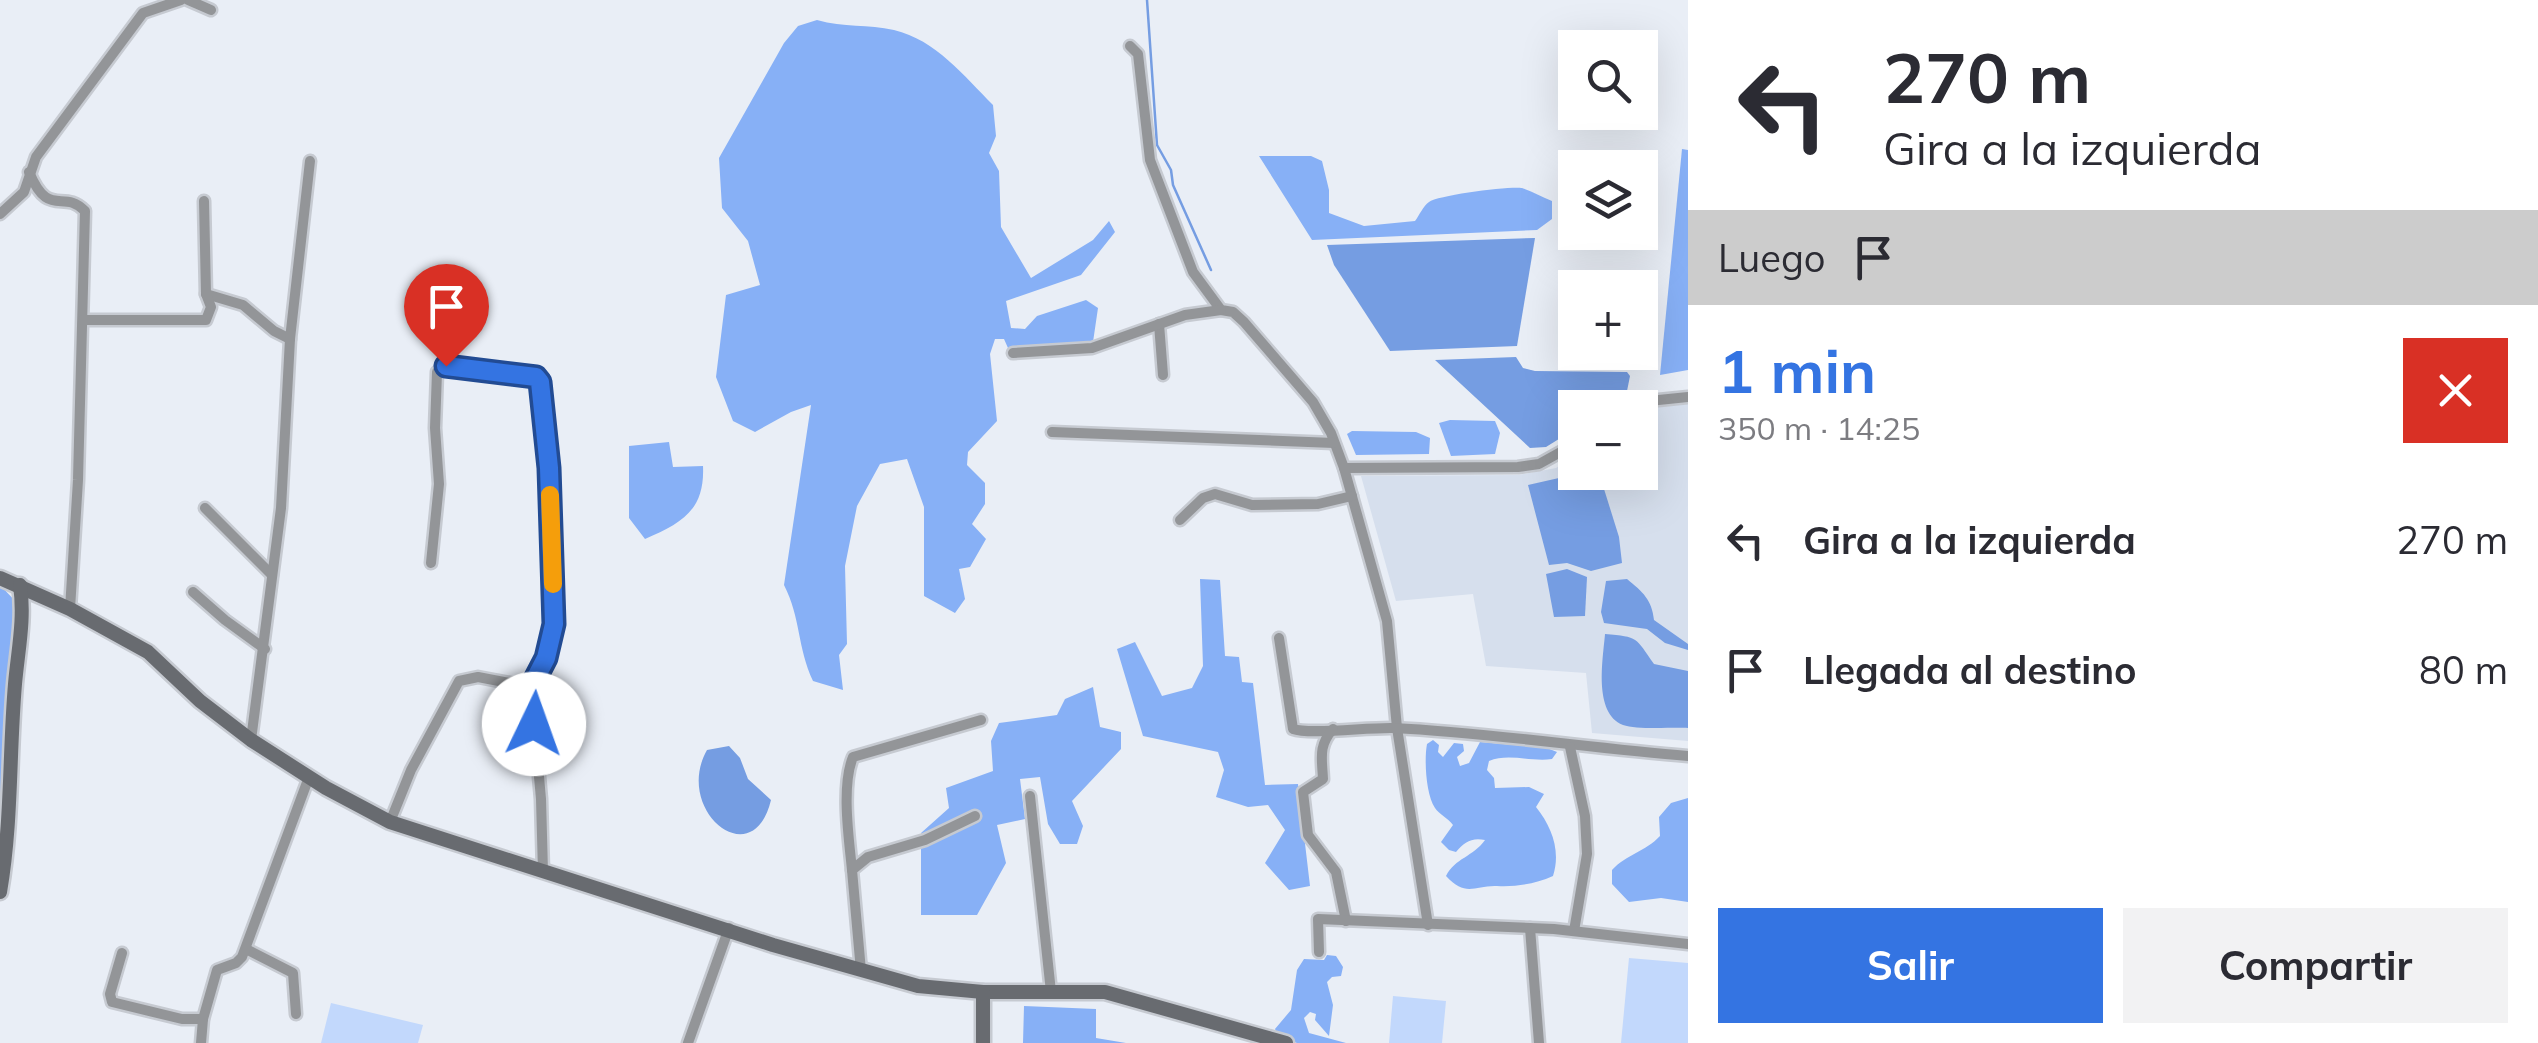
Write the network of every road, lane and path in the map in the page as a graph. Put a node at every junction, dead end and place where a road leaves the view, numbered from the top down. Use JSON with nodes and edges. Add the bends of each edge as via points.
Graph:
{"nodes":[{"id":1,"x":185,"y":0,"type":"edge"},
{"id":2,"x":161,"y":2,"type":"edge"},
{"id":3,"x":211,"y":10,"type":"dead end"},
{"id":4,"x":1130,"y":46,"type":"dead end"},
{"id":5,"x":310,"y":160,"type":"dead end"},
{"id":6,"x":29,"y":172,"type":"junction"},
{"id":7,"x":204,"y":201,"type":"dead end"},
{"id":8,"x":0,"y":214,"type":"edge"},
{"id":9,"x":206,"y":294,"type":"junction"},
{"id":10,"x":1220,"y":310,"type":"junction"},
{"id":11,"x":84,"y":320,"type":"junction"},
{"id":12,"x":1160,"y":324,"type":"junction"},
{"id":13,"x":290,"y":339,"type":"junction"},
{"id":14,"x":1013,"y":353,"type":"dead end"},
{"id":15,"x":1163,"y":374,"type":"dead end"},
{"id":16,"x":1688,"y":396,"type":"edge"},
{"id":17,"x":1658,"y":400,"type":"edge"},
{"id":18,"x":1052,"y":432,"type":"dead end"},
{"id":19,"x":1334,"y":442,"type":"junction"},
{"id":20,"x":1558,"y":453,"type":"edge"},
{"id":21,"x":1344,"y":468,"type":"junction"},
{"id":22,"x":1352,"y":496,"type":"junction"},
{"id":23,"x":204,"y":508,"type":"dead end"},
{"id":24,"x":1180,"y":520,"type":"dead end"},
{"id":25,"x":431,"y":562,"type":"dead end"},
{"id":26,"x":272,"y":575,"type":"junction"},
{"id":27,"x":0,"y":578,"type":"edge"},
{"id":28,"x":20,"y":584,"type":"junction"},
{"id":29,"x":193,"y":592,"type":"dead end"},
{"id":30,"x":70,"y":608,"type":"junction"},
{"id":31,"x":1279,"y":638,"type":"dead end"},
{"id":32,"x":265,"y":649,"type":"junction"},
{"id":33,"x":531,"y":687,"type":"junction"},
{"id":34,"x":981,"y":720,"type":"dead end"},
{"id":35,"x":1397,"y":728,"type":"junction"},
{"id":36,"x":1332,"y":730,"type":"junction"},
{"id":37,"x":251,"y":740,"type":"junction"},
{"id":38,"x":1570,"y":746,"type":"junction"},
{"id":39,"x":1688,"y":756,"type":"edge"},
{"id":40,"x":309,"y":777,"type":"junction"},
{"id":41,"x":1030,"y":796,"type":"dead end"},
{"id":42,"x":976,"y":816,"type":"dead end"},
{"id":43,"x":390,"y":822,"type":"junction"},
{"id":44,"x":852,"y":870,"type":"junction"},
{"id":45,"x":543,"y":872,"type":"junction"},
{"id":46,"x":0,"y":892,"type":"edge"},
{"id":47,"x":1346,"y":921,"type":"junction"},
{"id":48,"x":1428,"y":925,"type":"junction"},
{"id":49,"x":728,"y":928,"type":"junction"},
{"id":50,"x":1530,"y":928,"type":"junction"},
{"id":51,"x":1574,"y":932,"type":"junction"},
{"id":52,"x":1688,"y":944,"type":"edge"},
{"id":53,"x":246,"y":949,"type":"junction"},
{"id":54,"x":1319,"y":952,"type":"dead end"},
{"id":55,"x":122,"y":953,"type":"dead end"},
{"id":56,"x":861,"y":971,"type":"junction"},
{"id":57,"x":983,"y":992,"type":"junction"},
{"id":58,"x":1051,"y":992,"type":"junction"},
{"id":59,"x":296,"y":1014,"type":"dead end"},
{"id":60,"x":203,"y":1019,"type":"junction"},
{"id":61,"x":201,"y":1043,"type":"edge"},
{"id":62,"x":688,"y":1043,"type":"edge"},
{"id":63,"x":983,"y":1043,"type":"edge"},
{"id":64,"x":1286,"y":1043,"type":"edge"},
{"id":65,"x":1539,"y":1043,"type":"edge"}],
"edges":[{"from":1,"to":2,"type":"street"},
{"from":1,"to":3,"type":"street"},
{"from":2,"to":6,"type":"street","via":[[144,12]]},
{"from":4,"to":10,"type":"street","via":[[1138,54],[1150,160],[1193,272]]},
{"from":5,"to":13,"type":"street"},
{"from":6,"to":8,"type":"street","via":[[24,192]]},
{"from":6,"to":11,"type":"street","via":[[42,197],[74,202],[85,211]]},
{"from":7,"to":9,"type":"street"},
{"from":9,"to":11,"type":"street","via":[[206,320]]},
{"from":9,"to":13,"type":"street","via":[[243,305]]},
{"from":10,"to":12,"type":"street"},
{"from":10,"to":19,"type":"street","via":[[1233,312],[1286,368]]},
{"from":11,"to":30,"type":"street"},
{"from":12,"to":14,"type":"street","via":[[1092,348]]},
{"from":12,"to":15,"type":"street"},
{"from":13,"to":26,"type":"street"},
{"from":16,"to":17,"type":"street"},
{"from":18,"to":19,"type":"street"},
{"from":19,"to":21,"type":"street"},
{"from":20,"to":21,"type":"street","via":[[1518,467]]},
{"from":21,"to":22,"type":"street"},
{"from":22,"to":24,"type":"street","via":[[1252,505],[1215,494]]},
{"from":22,"to":35,"type":"street","via":[[1388,621]]},
{"from":23,"to":26,"type":"street"},
{"from":25,"to":33,"type":"street","via":[[440,484],[437,372],[442,366],[536,377],[549,468],[554,624]]},
{"from":26,"to":32,"type":"street"},
{"from":27,"to":28,"type":"main road"},
{"from":28,"to":30,"type":"main road"},
{"from":28,"to":46,"type":"main road"},
{"from":29,"to":32,"type":"street"},
{"from":30,"to":37,"type":"main road","via":[[148,652]]},
{"from":31,"to":36,"type":"street","via":[[1294,728]]},
{"from":32,"to":37,"type":"street"},
{"from":33,"to":43,"type":"street","via":[[459,680]]},
{"from":33,"to":45,"type":"street"},
{"from":34,"to":44,"type":"street","via":[[853,757]]},
{"from":35,"to":36,"type":"street"},
{"from":35,"to":38,"type":"street"},
{"from":35,"to":48,"type":"street"},
{"from":36,"to":47,"type":"street","via":[[1320,754],[1323,778],[1302,799],[1308,835],[1336,872]]},
{"from":37,"to":40,"type":"main road"},
{"from":38,"to":39,"type":"street"},
{"from":38,"to":51,"type":"street","via":[[1587,854]]},
{"from":40,"to":43,"type":"main road"},
{"from":40,"to":53,"type":"street"},
{"from":41,"to":58,"type":"street"},
{"from":42,"to":44,"type":"street","via":[[868,857]]},
{"from":43,"to":45,"type":"main road"},
{"from":44,"to":56,"type":"street"},
{"from":45,"to":49,"type":"main road"},
{"from":47,"to":48,"type":"street"},
{"from":47,"to":54,"type":"street","via":[[1318,919]]},
{"from":48,"to":50,"type":"street"},
{"from":49,"to":56,"type":"main road"},
{"from":49,"to":62,"type":"street"},
{"from":50,"to":51,"type":"street"},
{"from":50,"to":65,"type":"street"},
{"from":51,"to":52,"type":"street"},
{"from":53,"to":59,"type":"street","via":[[293,973]]},
{"from":53,"to":60,"type":"street","via":[[236,964],[217,970]]},
{"from":55,"to":60,"type":"street","via":[[112,1002]]},
{"from":56,"to":57,"type":"main road","via":[[918,986]]},
{"from":57,"to":58,"type":"main road"},
{"from":57,"to":63,"type":"main road"},
{"from":58,"to":64,"type":"main road","via":[[1105,992]]},
{"from":60,"to":61,"type":"street"}]}
